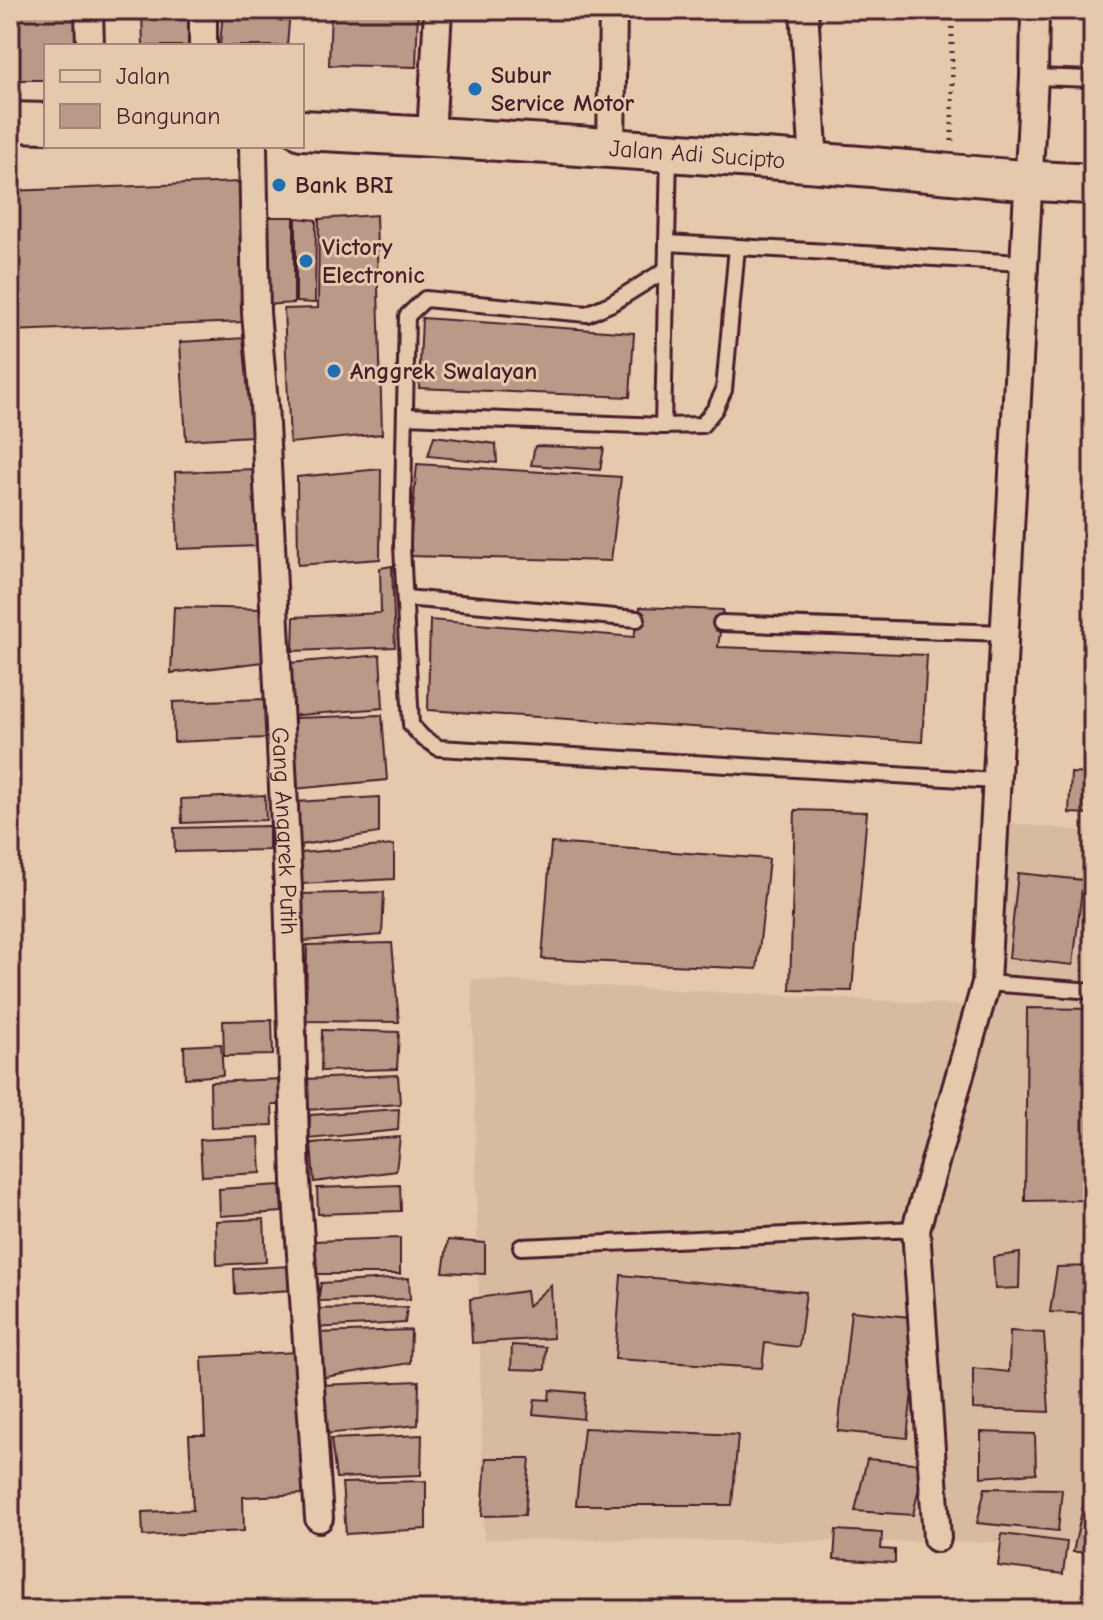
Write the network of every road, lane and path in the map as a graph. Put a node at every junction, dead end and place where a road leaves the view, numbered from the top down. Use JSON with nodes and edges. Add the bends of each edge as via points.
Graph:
{"nodes":[{"id":1,"x":89,"y":10,"type":"edge"},
{"id":2,"x":203,"y":10,"type":"edge"},
{"id":3,"x":438,"y":10,"type":"edge"},
{"id":4,"x":613,"y":10,"type":"edge"},
{"id":5,"x":804,"y":10,"type":"edge"},
{"id":6,"x":952,"y":10,"type":"edge"},
{"id":7,"x":1035,"y":10,"type":"edge"},
{"id":8,"x":90,"y":44,"type":"edge"},
{"id":9,"x":203,"y":44,"type":"edge"},
{"id":10,"x":1034,"y":77,"type":"junction"},
{"id":11,"x":1093,"y":79,"type":"edge"},
{"id":12,"x":10,"y":122,"type":"edge"},
{"id":13,"x":44,"y":123,"type":"edge"},
{"id":14,"x":304,"y":130,"type":"edge"},
{"id":15,"x":431,"y":136,"type":"junction"},
{"id":16,"x":253,"y":148,"type":"edge"},
{"id":17,"x":611,"y":148,"type":"junction"},
{"id":18,"x":669,"y":152,"type":"junction"},
{"id":19,"x":814,"y":163,"type":"junction"},
{"id":20,"x":952,"y":173,"type":"junction"},
{"id":21,"x":1027,"y":182,"type":"junction"},
{"id":22,"x":1093,"y":184,"type":"edge"},
{"id":23,"x":667,"y":243,"type":"junction"},
{"id":24,"x":737,"y":247,"type":"junction"},
{"id":25,"x":1023,"y":263,"type":"junction"},
{"id":26,"x":667,"y":269,"type":"junction"},
{"id":27,"x":405,"y":416,"type":"junction"},
{"id":28,"x":663,"y":426,"type":"junction"},
{"id":29,"x":405,"y":598,"type":"junction"},
{"id":30,"x":637,"y":619,"type":"dead end"},
{"id":31,"x":721,"y":623,"type":"dead end"},
{"id":32,"x":1004,"y":633,"type":"junction"},
{"id":33,"x":996,"y":781,"type":"junction"},
{"id":34,"x":986,"y":983,"type":"junction"},
{"id":35,"x":1093,"y":991,"type":"edge"},
{"id":36,"x":916,"y":1229,"type":"junction"},
{"id":37,"x":521,"y":1247,"type":"dead end"},
{"id":38,"x":319,"y":1518,"type":"dead end"},
{"id":39,"x":937,"y":1538,"type":"dead end"}],
"edges":[{"from":1,"to":8,"type":"street"},
{"from":2,"to":9,"type":"street"},
{"from":3,"to":15,"type":"street"},
{"from":4,"to":17,"type":"street"},
{"from":5,"to":19,"type":"street"},
{"from":6,"to":20,"type":"path"},
{"from":7,"to":10,"type":"street"},
{"from":10,"to":11,"type":"lane"},
{"from":10,"to":21,"type":"street"},
{"from":12,"to":13,"type":"main road"},
{"from":14,"to":15,"type":"main road","name":"Jalan Adi Sucipto"},
{"from":15,"to":17,"type":"main road","name":"Jalan Adi Sucipto"},
{"from":16,"to":38,"type":"street","name":"Gang Anggrek Putih","via":[[256,313],[288,888],[296,1181]]},
{"from":17,"to":18,"type":"main road","name":"Jalan Adi Sucipto"},
{"from":18,"to":19,"type":"main road","name":"Jalan Adi Sucipto"},
{"from":18,"to":23,"type":"lane"},
{"from":19,"to":20,"type":"main road","name":"Jalan Adi Sucipto"},
{"from":20,"to":21,"type":"main road","name":"Jalan Adi Sucipto"},
{"from":21,"to":22,"type":"main road","name":"Jalan Adi Sucipto"},
{"from":21,"to":25,"type":"street"},
{"from":23,"to":24,"type":"lane"},
{"from":23,"to":26,"type":"lane"},
{"from":24,"to":25,"type":"lane"},
{"from":24,"to":28,"type":"lane","via":[[724,390],[702,425]]},
{"from":25,"to":32,"type":"street"},
{"from":26,"to":27,"type":"lane","via":[[587,314],[425,299],[407,316]]},
{"from":26,"to":28,"type":"lane"},
{"from":27,"to":28,"type":"lane"},
{"from":27,"to":29,"type":"lane"},
{"from":29,"to":30,"type":"lane"},
{"from":29,"to":33,"type":"lane","via":[[411,725],[439,748]]},
{"from":31,"to":32,"type":"lane"},
{"from":32,"to":33,"type":"street"},
{"from":33,"to":34,"type":"street"},
{"from":34,"to":35,"type":"lane"},
{"from":34,"to":36,"type":"street"},
{"from":36,"to":37,"type":"lane"},
{"from":36,"to":39,"type":"street"}]}
